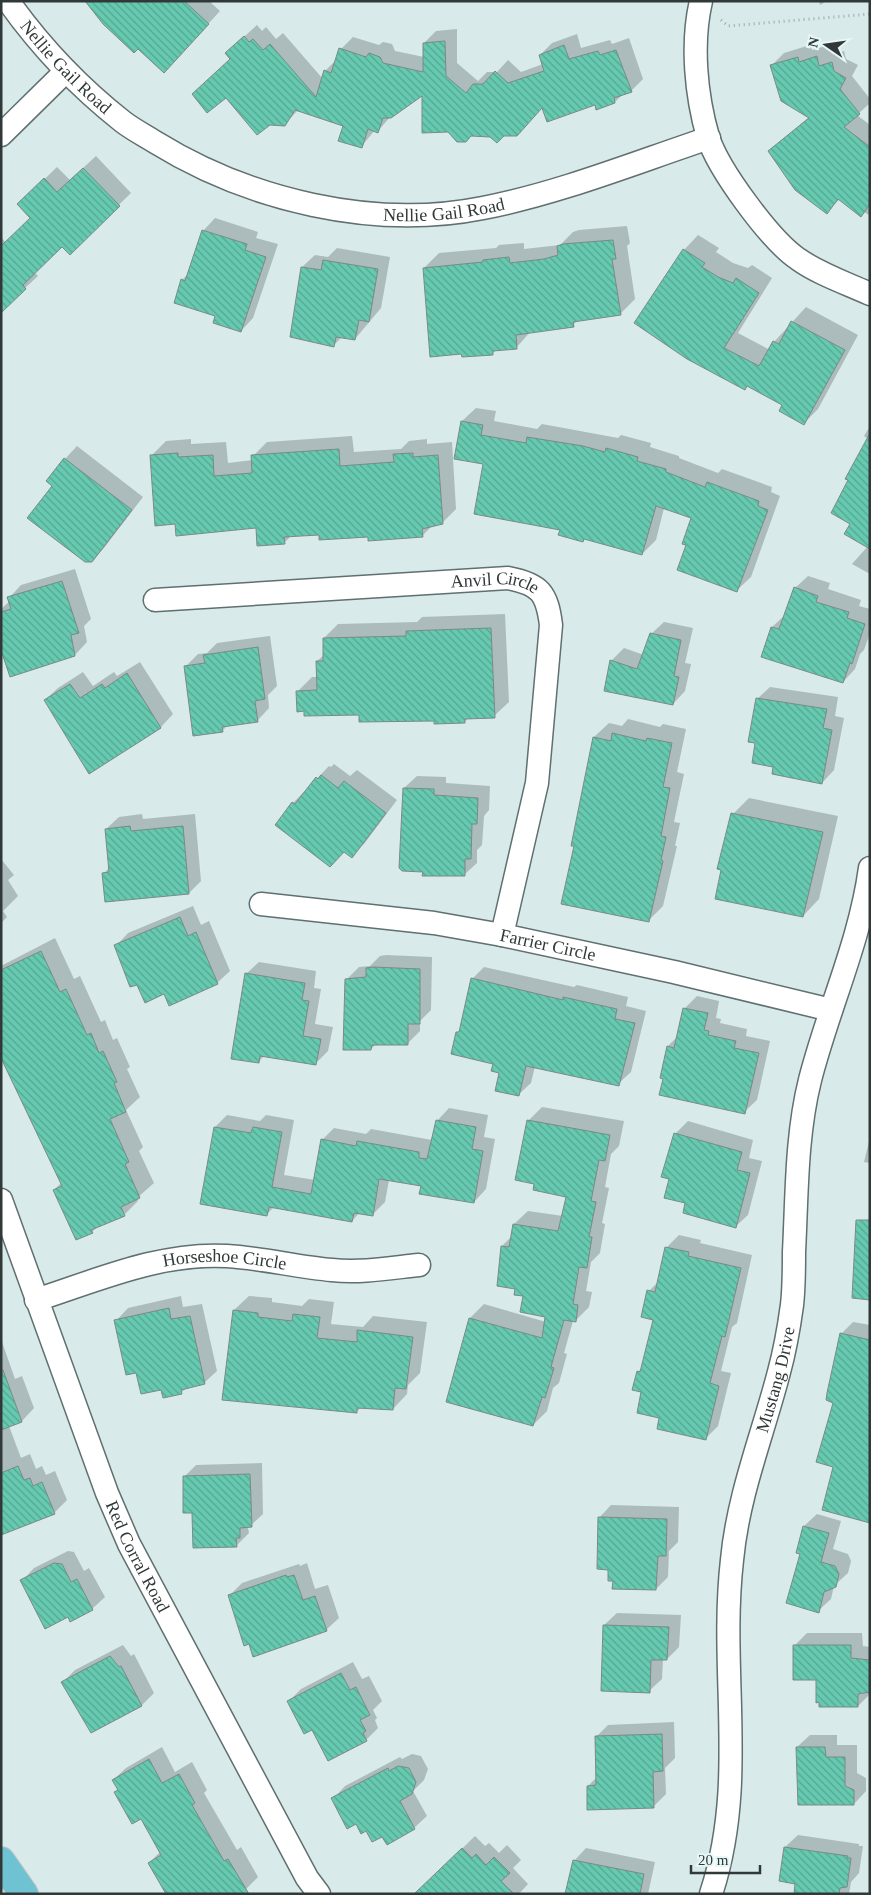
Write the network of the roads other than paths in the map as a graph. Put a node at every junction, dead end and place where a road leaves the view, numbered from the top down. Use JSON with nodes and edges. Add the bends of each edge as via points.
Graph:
{"nodes":[{"id":1,"x":8,"y":1,"type":"edge"},
{"id":2,"x":701,"y":1,"type":"edge"},
{"id":3,"x":66,"y":72,"type":"junction"},
{"id":4,"x":1,"y":135,"type":"edge"},
{"id":5,"x":709,"y":138,"type":"junction"},
{"id":6,"x":870,"y":294,"type":"edge"},
{"id":7,"x":155,"y":600,"type":"dead end"},
{"id":8,"x":870,"y":868,"type":"edge"},
{"id":9,"x":261,"y":904,"type":"dead end"},
{"id":10,"x":502,"y":935,"type":"junction"},
{"id":11,"x":831,"y":1010,"type":"junction"},
{"id":12,"x":1,"y":1200,"type":"edge"},
{"id":13,"x":419,"y":1265,"type":"dead end"},
{"id":14,"x":36,"y":1300,"type":"junction"},
{"id":15,"x":1,"y":1861,"type":"edge"},
{"id":16,"x":24,"y":1894,"type":"edge"},
{"id":17,"x":319,"y":1894,"type":"edge"},
{"id":18,"x":711,"y":1894,"type":"edge"}],
"edges":[{"from":1,"to":3,"type":"street","name":"Nellie Gail Road"},
{"from":2,"to":5,"type":"street","via":[[696,21],[697,78]]},
{"from":3,"to":4,"type":"street"},
{"from":3,"to":5,"type":"street","name":"Nellie Gail Road","via":[[123,122],[179,157],[247,187],[305,204],[362,212],[424,214],[482,208],[546,192]]},
{"from":5,"to":6,"type":"street","via":[[735,186],[767,230],[797,259]]},
{"from":7,"to":10,"type":"street","name":"Anvil Circle","via":[[508,578],[526,581],[539,589],[548,603],[551,625],[538,783]]},
{"from":8,"to":11,"type":"street","name":"Mustang Drive","via":[[854,943]]},
{"from":9,"to":10,"type":"street","name":"Farrier Circle","via":[[434,923]]},
{"from":10,"to":11,"type":"street","name":"Farrier Circle"},
{"from":11,"to":18,"type":"street","name":"Mustang Drive","via":[[810,1082],[799,1148],[792,1302],[780,1370],[740,1508],[732,1560],[729,1615],[732,1772],[727,1828]]},
{"from":12,"to":14,"type":"street","name":"Red Corral Road"},
{"from":13,"to":14,"type":"street","name":"Horseshoe Circle","via":[[333,1271],[227,1256],[186,1257],[143,1265]]},
{"from":14,"to":17,"type":"street","name":"Red Corral Road","via":[[107,1494],[129,1544],[307,1878]]},
{"from":15,"to":16,"type":"main road"}]}
